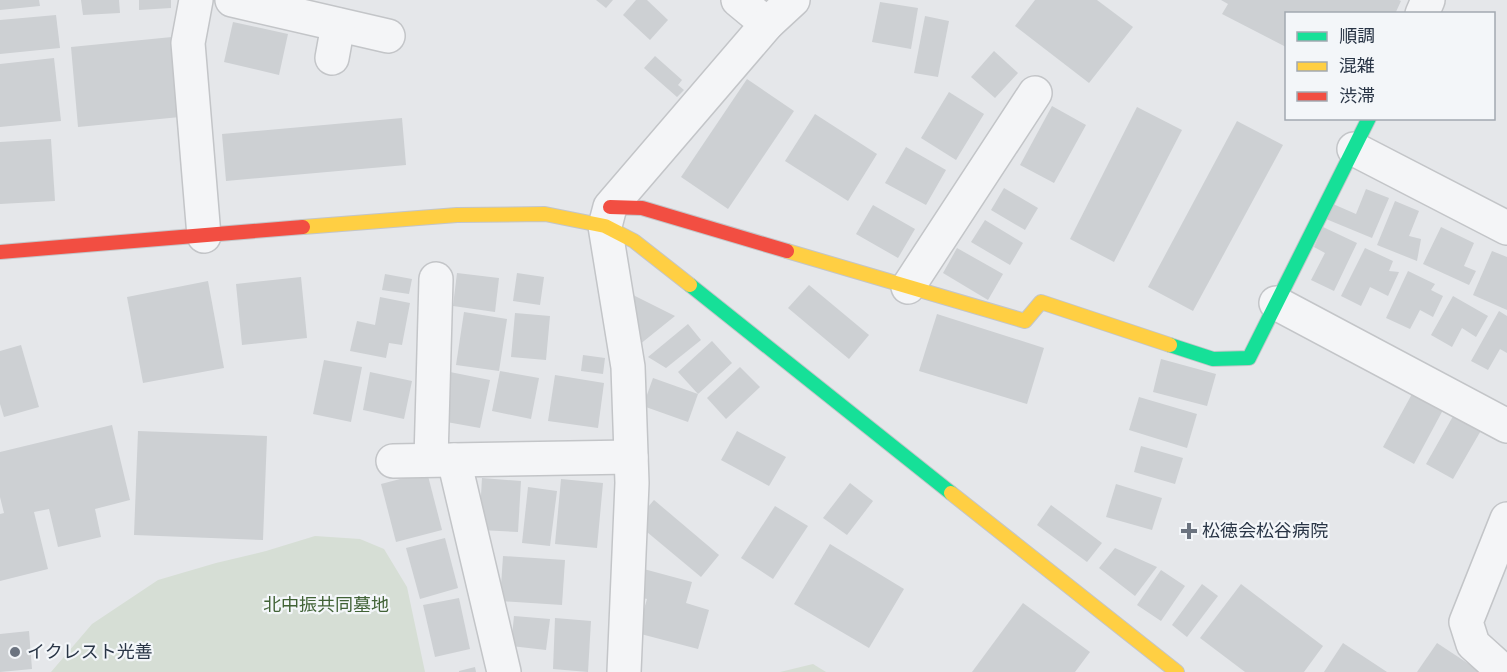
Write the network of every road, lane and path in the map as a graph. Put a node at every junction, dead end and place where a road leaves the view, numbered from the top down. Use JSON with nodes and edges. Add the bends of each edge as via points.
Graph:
{"nodes":[{"id":1,"x":196,"y":0,"type":"edge"},
{"id":2,"x":232,"y":0,"type":"edge"},
{"id":3,"x":738,"y":0,"type":"edge"},
{"id":4,"x":793,"y":0,"type":"edge"},
{"id":5,"x":767,"y":24,"type":"junction"},
{"id":6,"x":338,"y":25,"type":"junction"},
{"id":7,"x":388,"y":36,"type":"dead end"},
{"id":8,"x":332,"y":58,"type":"dead end"},
{"id":9,"x":1035,"y":93,"type":"dead end"},
{"id":10,"x":1368,"y":120,"type":"edge"},
{"id":11,"x":1354,"y":149,"type":"junction"},
{"id":12,"x":608,"y":217,"type":"junction"},
{"id":13,"x":1507,"y":228,"type":"edge"},
{"id":14,"x":204,"y":236,"type":"junction"},
{"id":15,"x":0,"y":252,"type":"edge"},
{"id":16,"x":436,"y":279,"type":"dead end"},
{"id":17,"x":908,"y":286,"type":"junction"},
{"id":18,"x":1276,"y":303,"type":"junction"},
{"id":19,"x":1507,"y":426,"type":"edge"},
{"id":20,"x":631,"y":457,"type":"junction"},
{"id":21,"x":442,"y":459,"type":"junction"},
{"id":22,"x":393,"y":460,"type":"dead end"},
{"id":23,"x":1507,"y":519,"type":"edge"},
{"id":24,"x":504,"y":672,"type":"edge"},
{"id":25,"x":624,"y":672,"type":"edge"},
{"id":26,"x":1177,"y":672,"type":"edge"},
{"id":27,"x":1504,"y":672,"type":"edge"}],
"edges":[{"from":1,"to":14,"type":"street","via":[[188,43]]},
{"from":2,"to":6,"type":"street"},
{"from":3,"to":5,"type":"street"},
{"from":4,"to":5,"type":"street"},
{"from":5,"to":12,"type":"street"},
{"from":6,"to":7,"type":"street"},
{"from":6,"to":8,"type":"street"},
{"from":9,"to":17,"type":"street"},
{"from":10,"to":11,"type":"street"},
{"from":11,"to":13,"type":"street"},
{"from":11,"to":18,"type":"street"},
{"from":12,"to":14,"type":"street","via":[[457,215]]},
{"from":12,"to":17,"type":"street","via":[[642,208]]},
{"from":12,"to":20,"type":"street","via":[[628,367]]},
{"from":12,"to":26,"type":"street"},
{"from":14,"to":15,"type":"street"},
{"from":16,"to":21,"type":"street"},
{"from":17,"to":18,"type":"street","via":[[1025,321],[1041,302],[1213,359],[1249,358]]},
{"from":18,"to":19,"type":"street"},
{"from":20,"to":21,"type":"street"},
{"from":20,"to":25,"type":"street"},
{"from":21,"to":22,"type":"street"},
{"from":21,"to":24,"type":"street"},
{"from":23,"to":27,"type":"street","via":[[1466,622],[1473,644]]}]}
